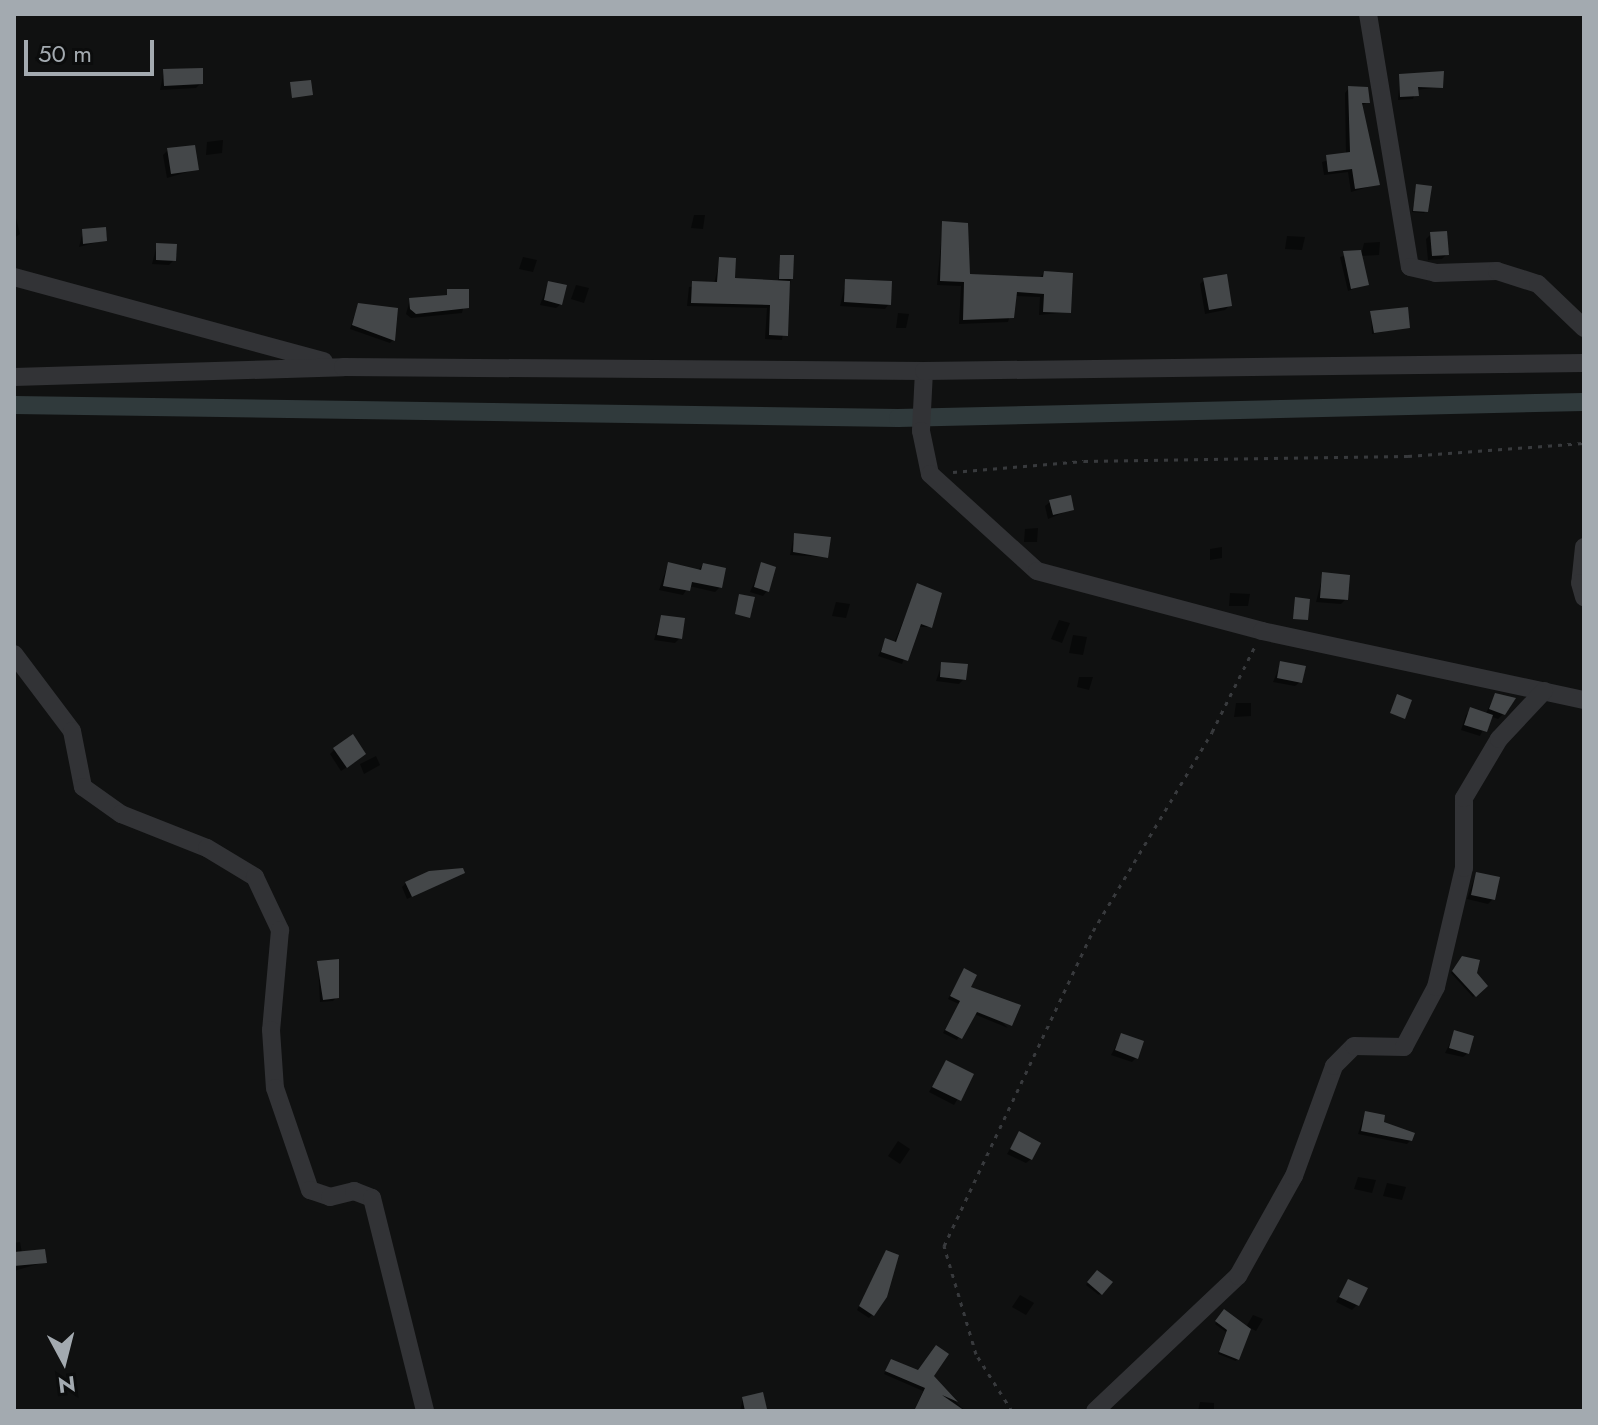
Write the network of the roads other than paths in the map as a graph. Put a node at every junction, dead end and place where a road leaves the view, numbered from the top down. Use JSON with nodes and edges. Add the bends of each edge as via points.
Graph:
{"nodes":[{"id":1,"x":1368,"y":14,"type":"edge"},
{"id":2,"x":14,"y":277,"type":"edge"},
{"id":3,"x":1584,"y":328,"type":"edge"},
{"id":4,"x":1584,"y":363,"type":"edge"},
{"id":5,"x":343,"y":367,"type":"junction"},
{"id":6,"x":14,"y":377,"type":"edge"},
{"id":7,"x":923,"y":379,"type":"junction"},
{"id":8,"x":1584,"y":547,"type":"edge"},
{"id":9,"x":1584,"y":597,"type":"edge"},
{"id":10,"x":14,"y":654,"type":"edge"},
{"id":11,"x":1544,"y":691,"type":"junction"},
{"id":12,"x":1584,"y":700,"type":"edge"},
{"id":13,"x":425,"y":1411,"type":"edge"},
{"id":14,"x":1095,"y":1411,"type":"edge"}],
"edges":[{"from":1,"to":3,"type":"street","via":[[1410,267],[1435,273],[1497,271],[1538,284]]},
{"from":2,"to":5,"type":"street"},
{"from":4,"to":7,"type":"street"},
{"from":5,"to":6,"type":"street"},
{"from":5,"to":7,"type":"street"},
{"from":7,"to":11,"type":"street","via":[[921,431],[930,474],[1037,571],[1262,631]]},
{"from":8,"to":9,"type":"street"},
{"from":10,"to":13,"type":"street","via":[[72,731],[83,787],[121,814],[207,848],[255,877],[280,930],[271,1030],[275,1088],[310,1190],[330,1197],[354,1191],[372,1198]]},
{"from":11,"to":12,"type":"street"},
{"from":11,"to":14,"type":"street","via":[[1499,739],[1464,798],[1464,868],[1436,987],[1404,1047],[1354,1046],[1334,1066],[1294,1176],[1238,1276]]}]}
